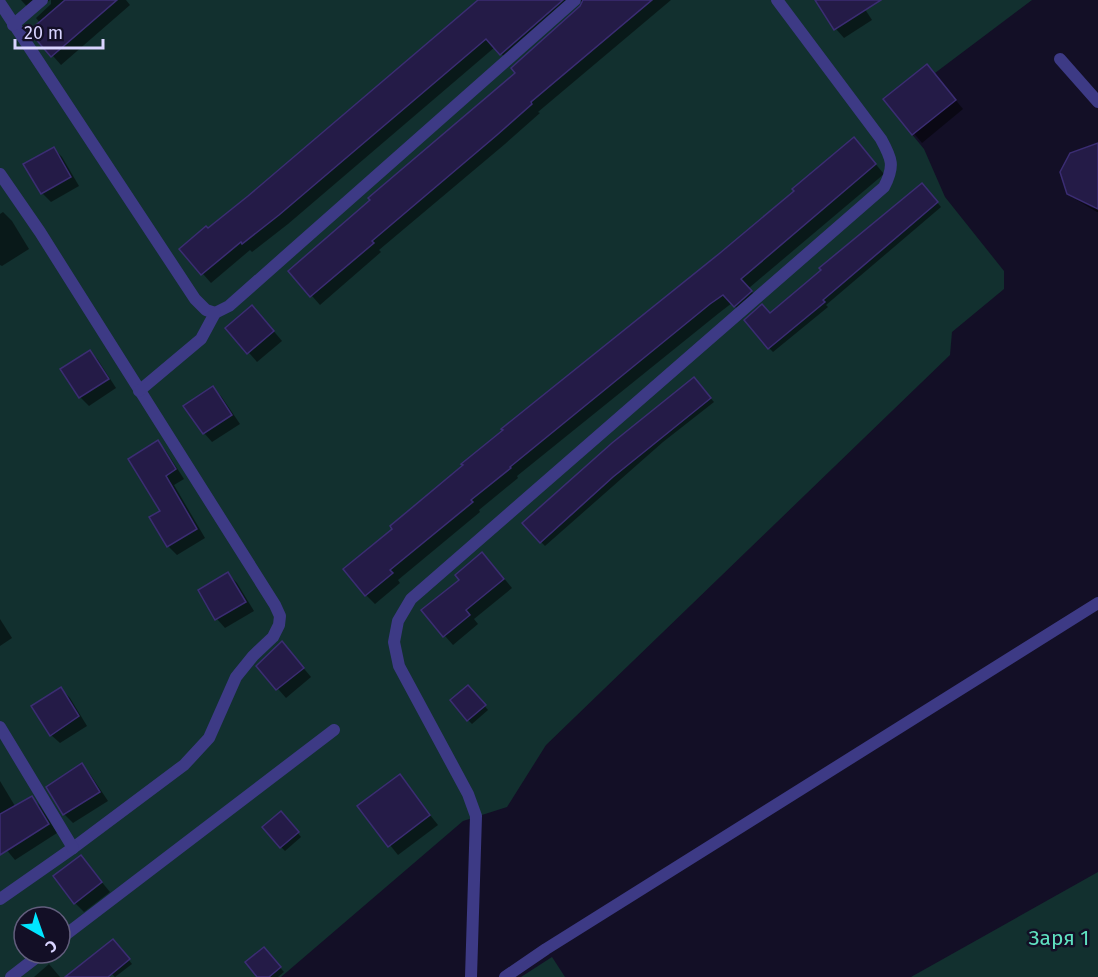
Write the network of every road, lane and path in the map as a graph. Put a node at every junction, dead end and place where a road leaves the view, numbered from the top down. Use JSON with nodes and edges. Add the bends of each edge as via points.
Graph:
{"nodes":[{"id":1,"x":42,"y":0,"type":"edge"},
{"id":2,"x":575,"y":0,"type":"edge"},
{"id":3,"x":777,"y":0,"type":"edge"},
{"id":4,"x":0,"y":3,"type":"edge"},
{"id":5,"x":13,"y":25,"type":"junction"},
{"id":6,"x":1059,"y":58,"type":"dead end"},
{"id":7,"x":1098,"y":102,"type":"edge"},
{"id":8,"x":0,"y":174,"type":"edge"},
{"id":9,"x":215,"y":312,"type":"junction"},
{"id":10,"x":139,"y":391,"type":"junction"},
{"id":11,"x":1098,"y":603,"type":"edge"},
{"id":12,"x":0,"y":727,"type":"edge"},
{"id":13,"x":334,"y":730,"type":"dead end"},
{"id":14,"x":73,"y":848,"type":"junction"},
{"id":15,"x":0,"y":899,"type":"edge"},
{"id":16,"x":72,"y":930,"type":"edge"},
{"id":17,"x":26,"y":965,"type":"edge"},
{"id":18,"x":11,"y":977,"type":"edge"},
{"id":19,"x":471,"y":977,"type":"edge"},
{"id":20,"x":505,"y":977,"type":"edge"}],
"edges":[{"from":1,"to":5,"type":"lane"},
{"from":2,"to":9,"type":"lane","via":[[229,306]]},
{"from":3,"to":19,"type":"lane","via":[[881,139],[890,155],[891,173],[884,187],[411,599],[398,621],[394,642],[399,666],[476,816]]},
{"from":4,"to":5,"type":"lane"},
{"from":5,"to":9,"type":"lane","via":[[195,299],[206,310]]},
{"from":6,"to":7,"type":"lane"},
{"from":8,"to":10,"type":"lane"},
{"from":9,"to":10,"type":"lane","via":[[201,339]]},
{"from":10,"to":14,"type":"lane","via":[[275,605],[279,625],[273,637],[236,677],[209,738],[184,765]]},
{"from":11,"to":20,"type":"lane"},
{"from":12,"to":14,"type":"lane"},
{"from":13,"to":16,"type":"lane"},
{"from":14,"to":15,"type":"lane"},
{"from":17,"to":18,"type":"lane"}]}
